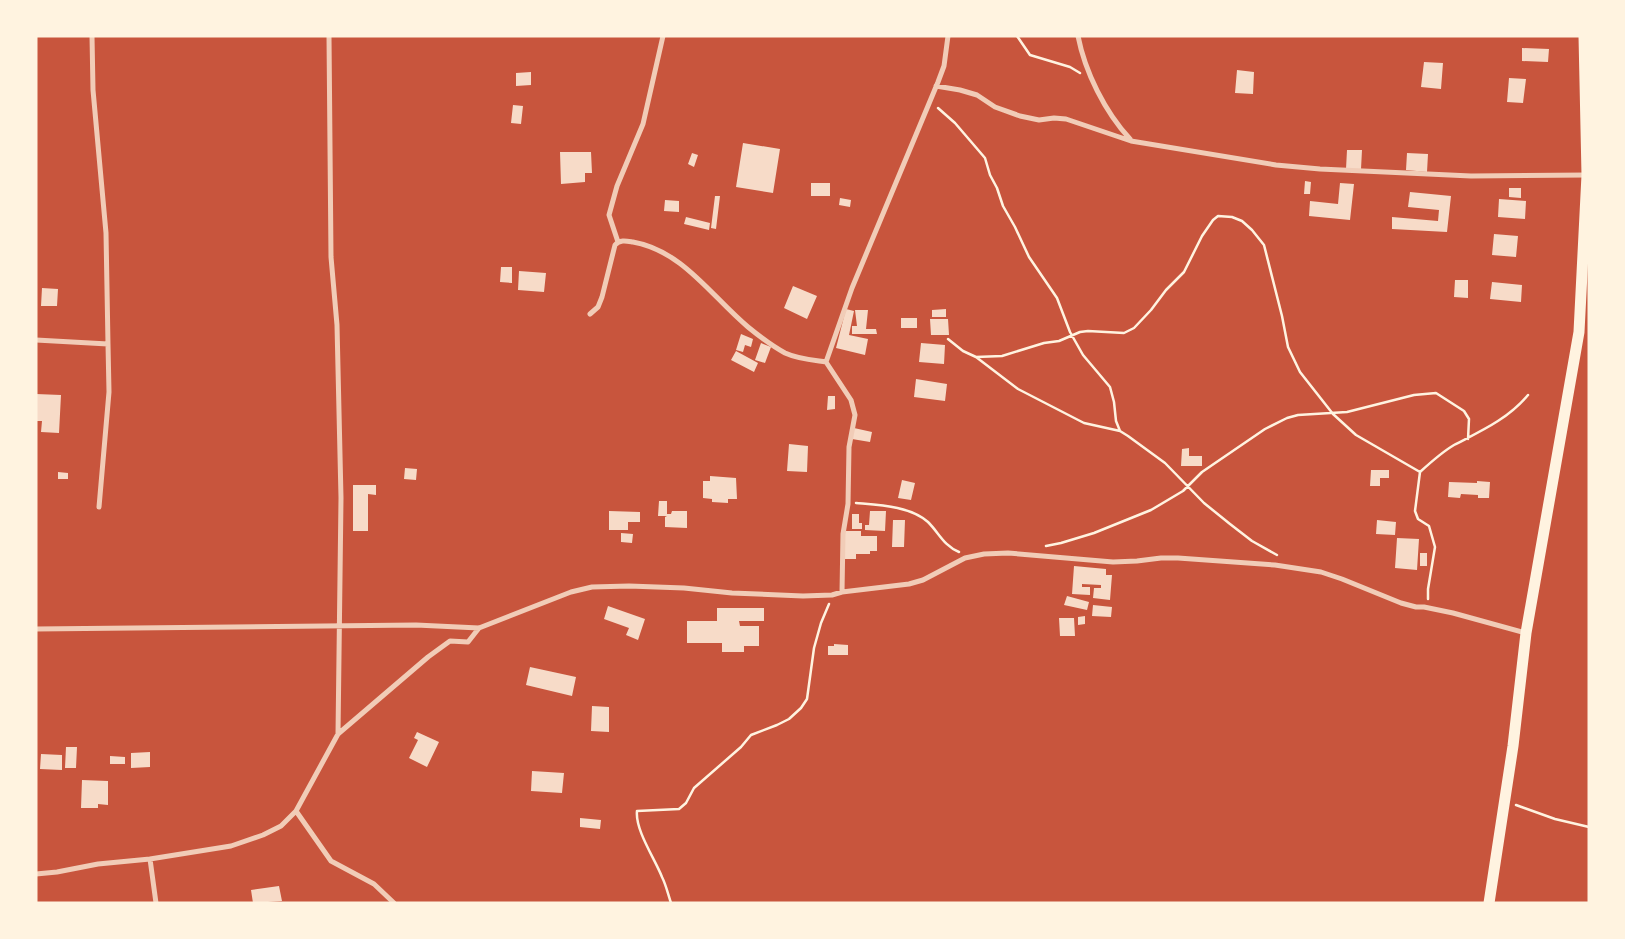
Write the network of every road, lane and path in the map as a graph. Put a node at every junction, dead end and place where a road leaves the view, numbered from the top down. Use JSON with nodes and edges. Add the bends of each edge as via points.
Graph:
{"nodes":[{"id":1,"x":92,"y":36,"type":"edge"},
{"id":2,"x":329,"y":36,"type":"edge"},
{"id":3,"x":663,"y":36,"type":"edge"},
{"id":4,"x":948,"y":36,"type":"edge"},
{"id":5,"x":1017,"y":36,"type":"edge"},
{"id":6,"x":1078,"y":36,"type":"edge"},
{"id":7,"x":1584,"y":36,"type":"edge"},
{"id":8,"x":1094,"y":82,"type":"junction"},
{"id":9,"x":936,"y":86,"type":"junction"},
{"id":10,"x":931,"y":98,"type":"junction"},
{"id":11,"x":1131,"y":141,"type":"junction"},
{"id":12,"x":1588,"y":175,"type":"junction"},
{"id":13,"x":1587,"y":223,"type":"edge"},
{"id":14,"x":618,"y":242,"type":"junction"},
{"id":15,"x":590,"y":314,"type":"dead end"},
{"id":16,"x":1072,"y":335,"type":"junction"},
{"id":17,"x":948,"y":339,"type":"dead end"},
{"id":18,"x":36,"y":340,"type":"edge"},
{"id":19,"x":108,"y":344,"type":"junction"},
{"id":20,"x":976,"y":357,"type":"junction"},
{"id":21,"x":826,"y":362,"type":"junction"},
{"id":22,"x":1528,"y":395,"type":"dead end"},
{"id":23,"x":1333,"y":414,"type":"junction"},
{"id":24,"x":1120,"y":431,"type":"junction"},
{"id":25,"x":1468,"y":439,"type":"junction"},
{"id":26,"x":1420,"y":472,"type":"junction"},
{"id":27,"x":1188,"y":486,"type":"junction"},
{"id":28,"x":848,"y":504,"type":"junction"},
{"id":29,"x":99,"y":508,"type":"dead end"},
{"id":30,"x":1041,"y":547,"type":"dead end"},
{"id":31,"x":972,"y":557,"type":"junction"},
{"id":32,"x":1298,"y":567,"type":"junction"},
{"id":33,"x":842,"y":592,"type":"junction"},
{"id":34,"x":832,"y":595,"type":"junction"},
{"id":35,"x":1424,"y":607,"type":"junction"},
{"id":36,"x":340,"y":626,"type":"junction"},
{"id":37,"x":36,"y":628,"type":"edge"},
{"id":38,"x":479,"y":628,"type":"junction"},
{"id":39,"x":1526,"y":633,"type":"junction"},
{"id":40,"x":338,"y":734,"type":"junction"},
{"id":41,"x":1504,"y":801,"type":"junction"},
{"id":42,"x":296,"y":812,"type":"junction"},
{"id":43,"x":1589,"y":827,"type":"edge"},
{"id":44,"x":150,"y":859,"type":"junction"},
{"id":45,"x":36,"y":874,"type":"edge"},
{"id":46,"x":156,"y":903,"type":"edge"},
{"id":47,"x":394,"y":903,"type":"edge"},
{"id":48,"x":671,"y":903,"type":"edge"},
{"id":49,"x":1489,"y":903,"type":"edge"}],
"edges":[{"from":1,"to":19,"type":"street","via":[[93,90],[106,233]]},
{"from":2,"to":36,"type":"street","via":[[331,257],[337,325],[341,498]]},
{"from":3,"to":14,"type":"street","via":[[643,124],[617,186],[609,215]]},
{"from":4,"to":9,"type":"street","via":[[944,66]]},
{"from":5,"to":8,"type":"path","via":[[1030,55],[1070,67]]},
{"from":6,"to":8,"type":"street","via":[[1084,64]]},
{"from":7,"to":12,"type":"highway"},
{"from":8,"to":11,"type":"street"},
{"from":9,"to":10,"type":"street"},
{"from":9,"to":11,"type":"street","via":[[977,96],[994,107],[1020,116],[1039,120],[1066,119]]},
{"from":10,"to":16,"type":"path","via":[[985,158],[1003,206],[1029,257],[1057,298]]},
{"from":10,"to":21,"type":"street","via":[[852,288]]},
{"from":11,"to":12,"type":"street","via":[[1320,169],[1471,176]]},
{"from":12,"to":13,"type":"highway"},
{"from":13,"to":39,"type":"highway","via":[[1579,332]]},
{"from":14,"to":15,"type":"street","via":[[598,307]]},
{"from":14,"to":21,"type":"street","via":[[638,243],[660,250],[708,287],[747,326],[784,352],[800,359]]},
{"from":16,"to":20,"type":"path","via":[[1002,356]]},
{"from":16,"to":23,"type":"path","via":[[1088,331],[1124,332],[1134,328],[1184,272],[1213,220],[1218,216],[1232,217],[1242,221],[1264,245],[1292,359]]},
{"from":16,"to":24,"type":"path","via":[[1083,355],[1110,387]]},
{"from":17,"to":20,"type":"path"},
{"from":18,"to":19,"type":"street"},
{"from":19,"to":29,"type":"street","via":[[109,392]]},
{"from":20,"to":24,"type":"path","via":[[1018,389],[1053,408],[1084,423]]},
{"from":21,"to":28,"type":"street","via":[[854,406]]},
{"from":22,"to":25,"type":"path","via":[[1499,421]]},
{"from":23,"to":25,"type":"path","via":[[1436,393],[1464,411],[1469,419]]},
{"from":23,"to":26,"type":"path","via":[[1356,435]]},
{"from":23,"to":27,"type":"path","via":[[1287,418],[1265,429],[1202,472]]},
{"from":24,"to":27,"type":"path","via":[[1165,463]]},
{"from":25,"to":26,"type":"path","via":[[1453,446]]},
{"from":26,"to":35,"type":"path","via":[[1415,511],[1418,519],[1429,526],[1435,547]]},
{"from":27,"to":30,"type":"path","via":[[1150,510],[1094,534]]},
{"from":27,"to":32,"type":"path","via":[[1204,504],[1252,541]]},
{"from":28,"to":31,"type":"path","via":[[893,507],[922,518],[944,543]]},
{"from":28,"to":33,"type":"street","via":[[843,534]]},
{"from":31,"to":32,"type":"street","via":[[1008,553],[1113,562],[1178,558]]},
{"from":31,"to":33,"type":"street","via":[[909,584]]},
{"from":32,"to":35,"type":"street","via":[[1342,579],[1401,603]]},
{"from":33,"to":34,"type":"street"},
{"from":34,"to":38,"type":"street","via":[[592,587]]},
{"from":34,"to":48,"type":"path","via":[[814,648],[807,699],[801,708],[777,726],[751,735],[694,788],[679,809],[637,811],[638,823]]},
{"from":35,"to":39,"type":"street"},
{"from":36,"to":37,"type":"street"},
{"from":36,"to":38,"type":"street"},
{"from":36,"to":40,"type":"street"},
{"from":38,"to":40,"type":"street","via":[[468,642],[450,641],[428,657]]},
{"from":39,"to":41,"type":"highway"},
{"from":40,"to":42,"type":"street"},
{"from":41,"to":43,"type":"path","via":[[1555,820]]},
{"from":41,"to":49,"type":"highway"},
{"from":42,"to":44,"type":"street","via":[[281,826],[231,846]]},
{"from":42,"to":47,"type":"street","via":[[332,861],[374,884]]},
{"from":44,"to":45,"type":"street"},
{"from":44,"to":46,"type":"street"}]}
